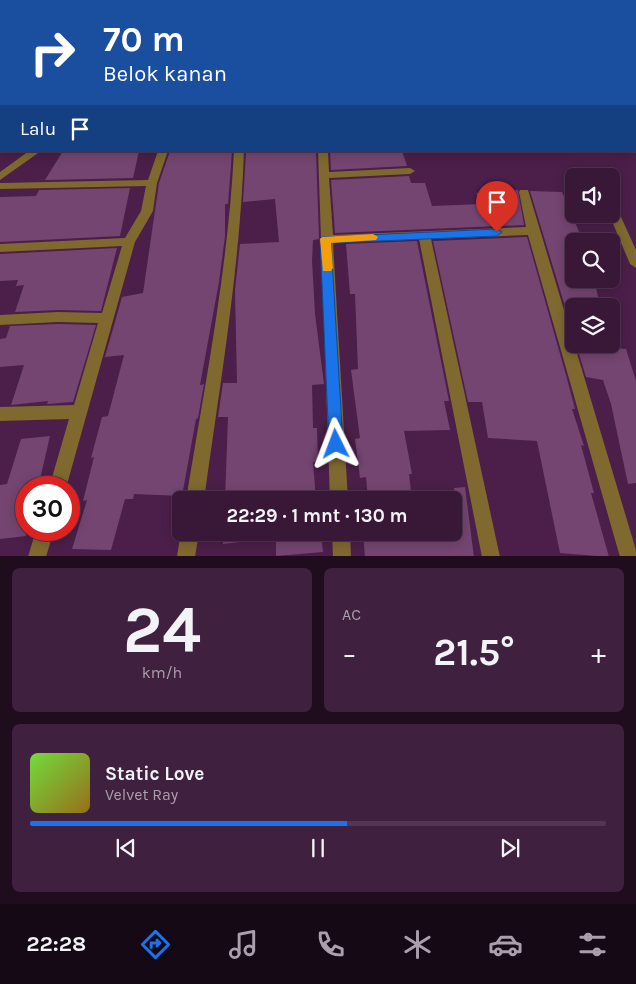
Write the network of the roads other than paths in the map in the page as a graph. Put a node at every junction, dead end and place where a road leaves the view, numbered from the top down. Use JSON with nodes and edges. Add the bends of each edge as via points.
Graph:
{"nodes":[{"id":1,"x":35,"y":152,"type":"edge"},
{"id":2,"x":163,"y":152,"type":"edge"},
{"id":3,"x":239,"y":152,"type":"edge"},
{"id":4,"x":323,"y":152,"type":"edge"},
{"id":5,"x":410,"y":171,"type":"dead end"},
{"id":6,"x":324,"y":175,"type":"junction"},
{"id":7,"x":0,"y":177,"type":"edge"},
{"id":8,"x":152,"y":183,"type":"junction"},
{"id":9,"x":0,"y":186,"type":"edge"},
{"id":10,"x":524,"y":192,"type":"dead end"},
{"id":11,"x":618,"y":223,"type":"edge"},
{"id":12,"x":533,"y":231,"type":"junction"},
{"id":13,"x":424,"y":235,"type":"junction"},
{"id":14,"x":326,"y":239,"type":"junction"},
{"id":15,"x":129,"y":242,"type":"junction"},
{"id":16,"x":0,"y":248,"type":"edge"},
{"id":17,"x":636,"y":264,"type":"edge"},
{"id":18,"x":105,"y":318,"type":"junction"},
{"id":19,"x":0,"y":320,"type":"edge"},
{"id":20,"x":79,"y":412,"type":"junction"},
{"id":21,"x":0,"y":414,"type":"edge"},
{"id":22,"x":60,"y":476,"type":"edge"},
{"id":23,"x":196,"y":491,"type":"edge"},
{"id":24,"x":339,"y":491,"type":"edge"},
{"id":25,"x":42,"y":541,"type":"edge"},
{"id":26,"x":188,"y":541,"type":"edge"},
{"id":27,"x":341,"y":541,"type":"edge"},
{"id":28,"x":37,"y":556,"type":"edge"},
{"id":29,"x":186,"y":556,"type":"edge"},
{"id":30,"x":342,"y":556,"type":"edge"},
{"id":31,"x":491,"y":556,"type":"edge"},
{"id":32,"x":628,"y":556,"type":"edge"}],
"edges":[{"from":1,"to":7,"type":"street"},
{"from":2,"to":8,"type":"street"},
{"from":3,"to":23,"type":"street","via":[[229,276]]},
{"from":4,"to":6,"type":"street"},
{"from":5,"to":6,"type":"street"},
{"from":6,"to":14,"type":"street"},
{"from":8,"to":9,"type":"street"},
{"from":8,"to":15,"type":"street","via":[[147,211]]},
{"from":10,"to":12,"type":"street"},
{"from":11,"to":17,"type":"street"},
{"from":12,"to":13,"type":"street"},
{"from":12,"to":32,"type":"street"},
{"from":13,"to":14,"type":"street"},
{"from":13,"to":31,"type":"street"},
{"from":14,"to":24,"type":"street"},
{"from":15,"to":16,"type":"street"},
{"from":15,"to":18,"type":"street"},
{"from":18,"to":19,"type":"street"},
{"from":18,"to":20,"type":"street"},
{"from":20,"to":21,"type":"street"},
{"from":20,"to":22,"type":"street"},
{"from":25,"to":28,"type":"street"},
{"from":26,"to":29,"type":"street"},
{"from":27,"to":30,"type":"street"}]}
